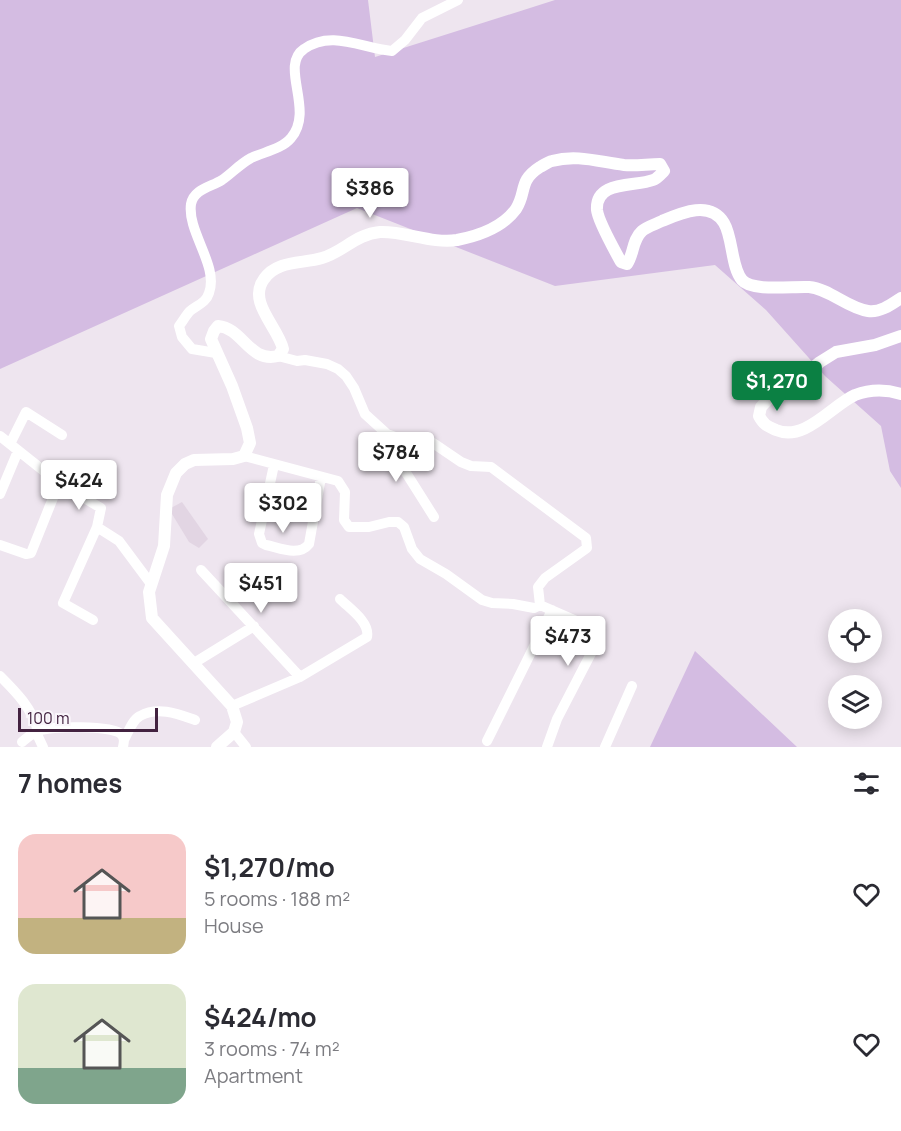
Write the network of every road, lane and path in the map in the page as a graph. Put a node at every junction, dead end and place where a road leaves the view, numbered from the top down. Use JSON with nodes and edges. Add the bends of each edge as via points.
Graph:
{"nodes":[{"id":1,"x":458,"y":0,"type":"edge"},
{"id":2,"x":901,"y":298,"type":"edge"},
{"id":3,"x":901,"y":336,"type":"edge"},
{"id":4,"x":216,"y":353,"type":"junction"},
{"id":5,"x":279,"y":356,"type":"junction"},
{"id":6,"x":901,"y":394,"type":"edge"},
{"id":7,"x":387,"y":434,"type":"junction"},
{"id":8,"x":62,"y":435,"type":"dead end"},
{"id":9,"x":0,"y":436,"type":"edge"},
{"id":10,"x":14,"y":448,"type":"junction"},
{"id":11,"x":244,"y":456,"type":"junction"},
{"id":12,"x":274,"y":465,"type":"junction"},
{"id":13,"x":321,"y":477,"type":"junction"},
{"id":14,"x":59,"y":483,"type":"junction"},
{"id":15,"x":0,"y":494,"type":"edge"},
{"id":16,"x":434,"y":517,"type":"dead end"},
{"id":17,"x":97,"y":527,"type":"junction"},
{"id":18,"x":0,"y":545,"type":"edge"},
{"id":19,"x":201,"y":570,"type":"dead end"},
{"id":20,"x":151,"y":584,"type":"junction"},
{"id":21,"x":340,"y":599,"type":"dead end"},
{"id":22,"x":540,"y":605,"type":"junction"},
{"id":23,"x":552,"y":610,"type":"junction"},
{"id":24,"x":93,"y":620,"type":"dead end"},
{"id":25,"x":254,"y":626,"type":"junction"},
{"id":26,"x":195,"y":663,"type":"junction"},
{"id":27,"x":0,"y":676,"type":"edge"},
{"id":28,"x":300,"y":677,"type":"junction"},
{"id":29,"x":632,"y":686,"type":"dead end"},
{"id":30,"x":232,"y":706,"type":"junction"},
{"id":31,"x":195,"y":720,"type":"dead end"},
{"id":32,"x":37,"y":731,"type":"junction"},
{"id":33,"x":234,"y":732,"type":"junction"},
{"id":34,"x":487,"y":741,"type":"dead end"},
{"id":35,"x":22,"y":742,"type":"dead end"},
{"id":36,"x":123,"y":743,"type":"edge"},
{"id":37,"x":43,"y":747,"type":"edge"},
{"id":38,"x":217,"y":747,"type":"edge"},
{"id":39,"x":246,"y":747,"type":"edge"},
{"id":40,"x":548,"y":747,"type":"edge"},
{"id":41,"x":605,"y":747,"type":"edge"}],
"edges":[{"from":1,"to":4,"type":"street","via":[[422,18],[392,51],[336,40],[305,48],[293,66],[300,115],[291,138],[195,195],[191,205],[211,285],[204,302],[188,312],[179,326],[192,349]]},
{"from":2,"to":5,"type":"street","via":[[869,312],[810,287],[747,284],[740,278],[725,224],[706,210],[685,211],[643,230],[627,264],[621,262],[597,211],[599,199],[615,187],[654,180],[664,171],[660,164],[624,165],[570,158],[550,161],[530,174],[517,208],[492,229],[445,241],[380,232],[352,241],[330,255],[293,262],[271,272],[263,279],[259,301],[280,338],[283,349]]},
{"from":3,"to":6,"type":"street","via":[[836,352],[773,394],[761,407],[759,416],[764,425],[792,434],[855,396],[877,389]]},
{"from":4,"to":5,"type":"street","via":[[211,339],[218,326],[234,333],[250,350],[271,358]]},
{"from":4,"to":11,"type":"street","via":[[247,428],[250,443]]},
{"from":5,"to":7,"type":"street","via":[[338,369],[354,388],[365,414]]},
{"from":7,"to":16,"type":"street"},
{"from":7,"to":22,"type":"street","via":[[433,443],[461,462],[491,467],[586,538],[587,548],[538,587]]},
{"from":8,"to":10,"type":"street","via":[[26,412]]},
{"from":9,"to":10,"type":"street"},
{"from":10,"to":14,"type":"street"},
{"from":10,"to":15,"type":"street"},
{"from":11,"to":12,"type":"street"},
{"from":11,"to":20,"type":"street","via":[[194,460],[176,473],[167,495],[164,546]]},
{"from":12,"to":13,"type":"street"},
{"from":12,"to":13,"type":"street","via":[[259,534],[266,545],[295,551],[305,549]]},
{"from":13,"to":22,"type":"street","via":[[338,481],[345,492],[344,520],[350,527],[398,522],[420,559],[482,600],[534,608]]},
{"from":14,"to":17,"type":"street","via":[[101,507]]},
{"from":14,"to":18,"type":"street","via":[[31,553]]},
{"from":17,"to":20,"type":"street","via":[[119,541]]},
{"from":17,"to":24,"type":"street","via":[[63,603]]},
{"from":19,"to":25,"type":"street"},
{"from":20,"to":26,"type":"street","via":[[152,618]]},
{"from":21,"to":28,"type":"street","via":[[365,624],[367,637]]},
{"from":22,"to":23,"type":"street"},
{"from":23,"to":34,"type":"street"},
{"from":23,"to":40,"type":"street","via":[[595,629],[599,638],[557,719]]},
{"from":25,"to":26,"type":"street"},
{"from":25,"to":28,"type":"street"},
{"from":26,"to":30,"type":"street"},
{"from":27,"to":32,"type":"street","via":[[34,717]]},
{"from":28,"to":30,"type":"street"},
{"from":29,"to":41,"type":"street"},
{"from":30,"to":33,"type":"street","via":[[237,722]]},
{"from":31,"to":36,"type":"street","via":[[174,712],[139,716]]},
{"from":32,"to":35,"type":"street"},
{"from":32,"to":36,"type":"street","via":[[110,728],[121,734]]},
{"from":32,"to":37,"type":"street"},
{"from":33,"to":38,"type":"street"},
{"from":33,"to":39,"type":"street"}]}
